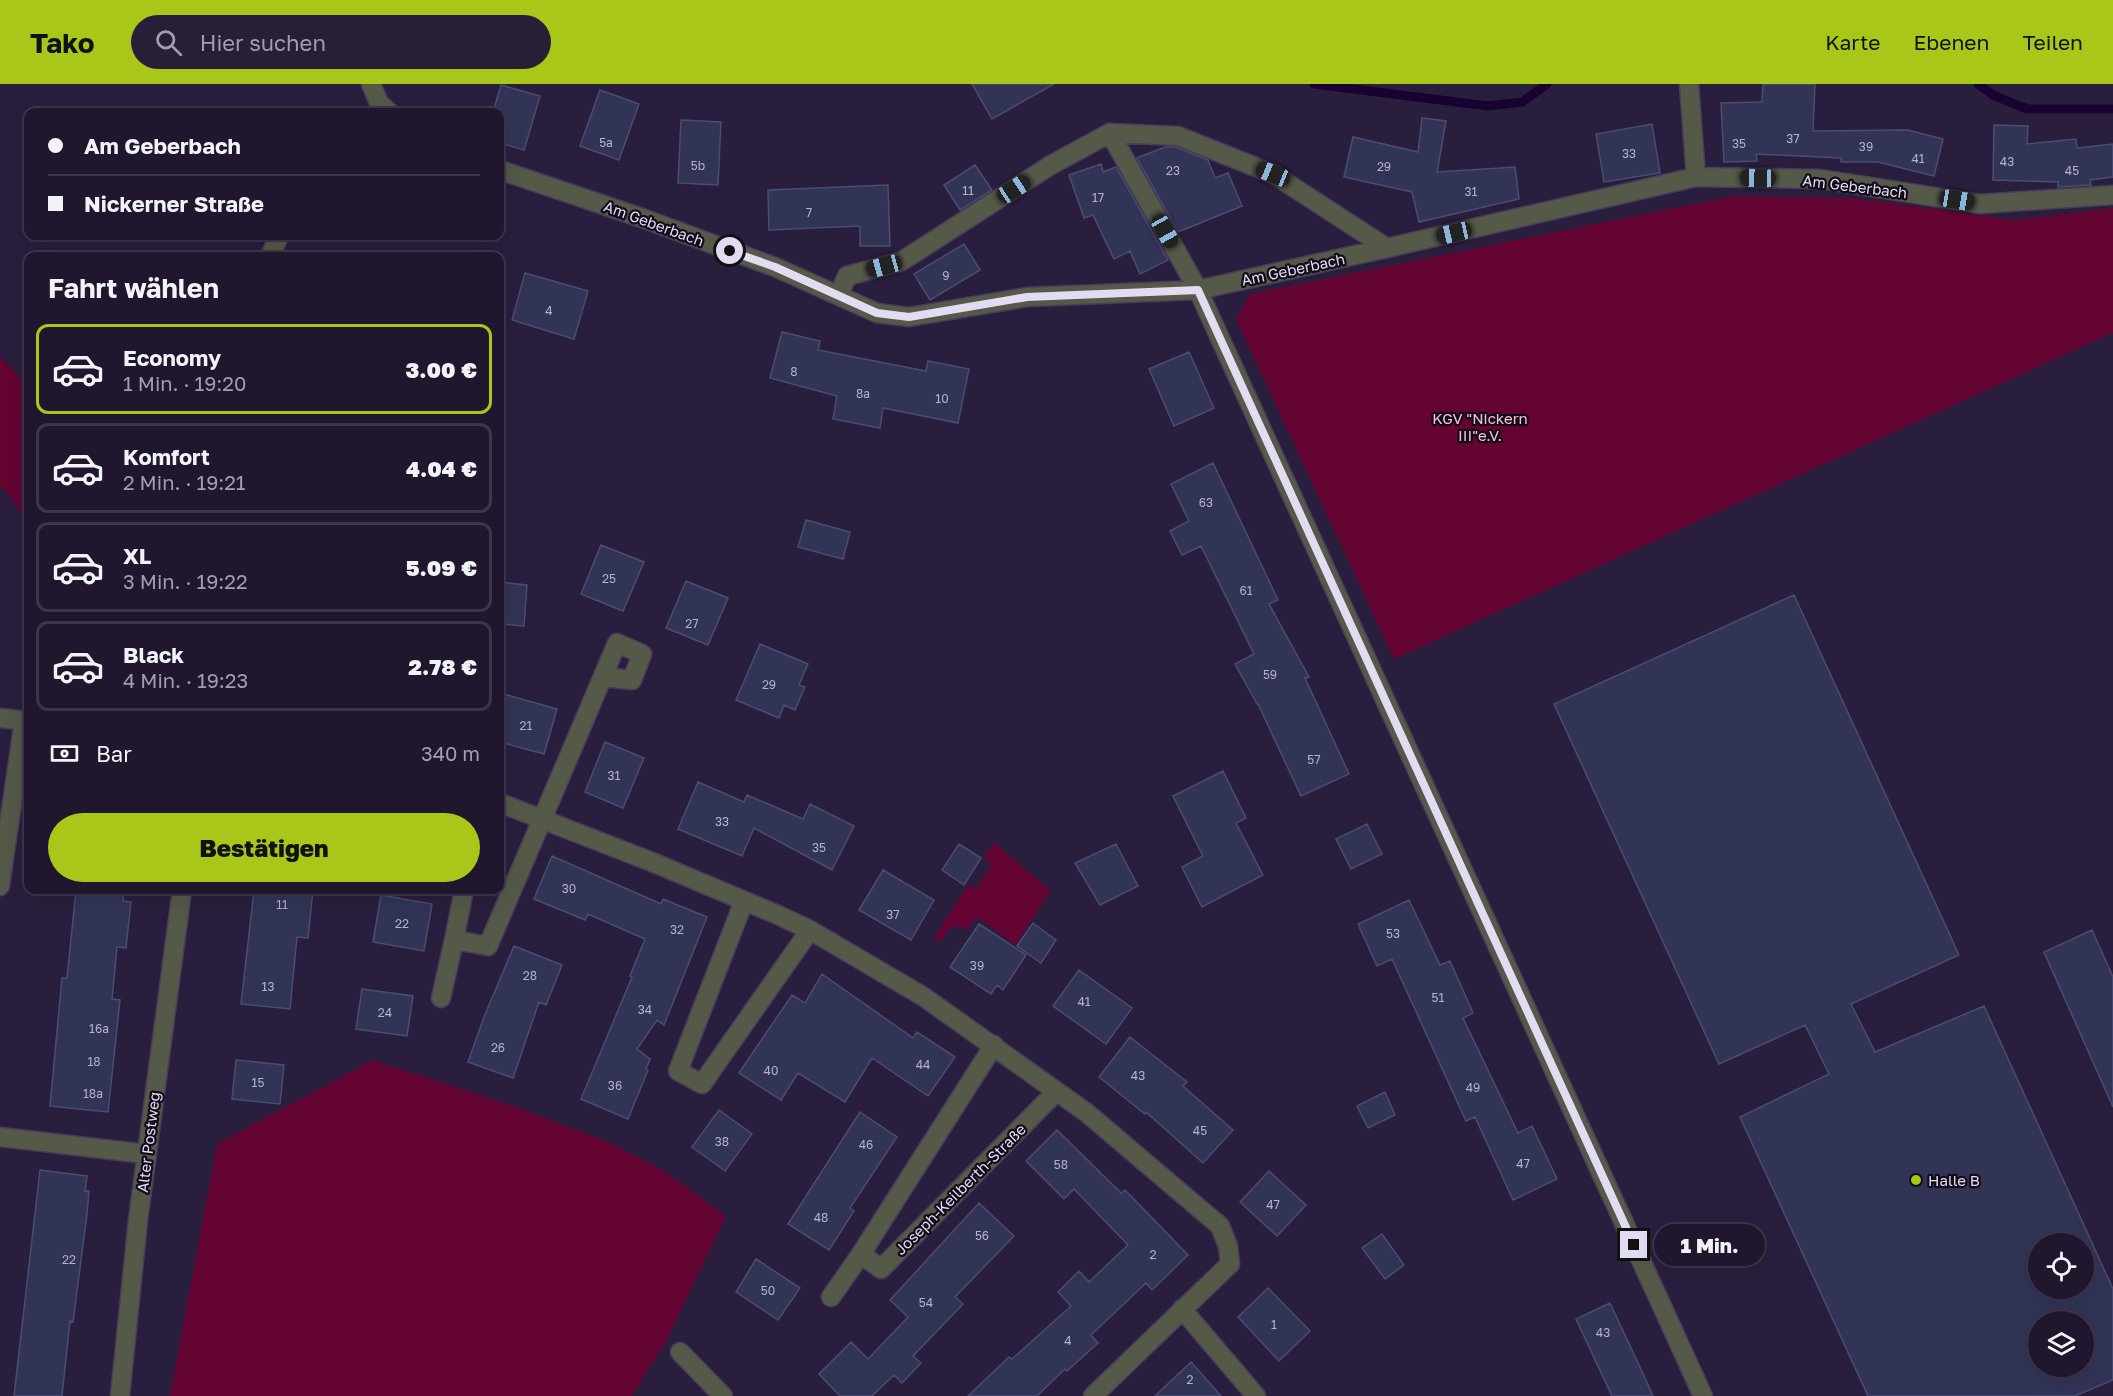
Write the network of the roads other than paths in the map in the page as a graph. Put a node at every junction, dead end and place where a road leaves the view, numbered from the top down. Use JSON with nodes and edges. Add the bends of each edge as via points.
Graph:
{"nodes":[{"id":1,"x":371,"y":84,"type":"edge"},
{"id":2,"x":1689,"y":84,"type":"edge"},
{"id":3,"x":379,"y":108,"type":"edge"},
{"id":4,"x":1110,"y":133,"type":"junction"},
{"id":5,"x":504,"y":171,"type":"edge"},
{"id":6,"x":1696,"y":177,"type":"junction"},
{"id":7,"x":2113,"y":195,"type":"edge"},
{"id":8,"x":1387,"y":248,"type":"junction"},
{"id":9,"x":1198,"y":290,"type":"junction"},
{"id":10,"x":839,"y":295,"type":"junction"},
{"id":11,"x":603,"y":677,"type":"dead end"},
{"id":12,"x":0,"y":718,"type":"edge"},
{"id":13,"x":24,"y":721,"type":"edge"},
{"id":14,"x":24,"y":734,"type":"edge"},
{"id":15,"x":504,"y":804,"type":"edge"},
{"id":16,"x":543,"y":819,"type":"junction"},
{"id":17,"x":0,"y":886,"type":"edge"},
{"id":18,"x":181,"y":894,"type":"edge"},
{"id":19,"x":463,"y":894,"type":"edge"},
{"id":20,"x":744,"y":902,"type":"junction"},
{"id":21,"x":810,"y":930,"type":"junction"},
{"id":22,"x":454,"y":940,"type":"junction"},
{"id":23,"x":441,"y":998,"type":"dead end"},
{"id":24,"x":994,"y":1045,"type":"junction"},
{"id":25,"x":1056,"y":1092,"type":"junction"},
{"id":26,"x":0,"y":1137,"type":"edge"},
{"id":27,"x":146,"y":1154,"type":"junction"},
{"id":28,"x":861,"y":1254,"type":"junction"},
{"id":29,"x":831,"y":1297,"type":"dead end"},
{"id":30,"x":1182,"y":1310,"type":"junction"},
{"id":31,"x":680,"y":1352,"type":"dead end"},
{"id":32,"x":120,"y":1396,"type":"edge"},
{"id":33,"x":723,"y":1396,"type":"edge"},
{"id":34,"x":1093,"y":1396,"type":"edge"},
{"id":35,"x":1256,"y":1396,"type":"edge"},
{"id":36,"x":1703,"y":1396,"type":"edge"}],
"edges":[{"from":1,"to":3,"type":"street"},
{"from":2,"to":6,"type":"street"},
{"from":4,"to":8,"type":"street","via":[[1178,136],[1273,174]]},
{"from":4,"to":9,"type":"street"},
{"from":4,"to":10,"type":"street","via":[[1051,165],[902,261],[847,276]]},
{"from":5,"to":10,"type":"street","name":"Am Geberbach","via":[[775,267]]},
{"from":6,"to":7,"type":"street","name":"Am Geberbach","via":[[1820,179],[1980,204]]},
{"from":6,"to":8,"type":"street","name":"Am Geberbach"},
{"from":8,"to":9,"type":"street","name":"Am Geberbach"},
{"from":9,"to":10,"type":"street","name":"Am Geberbach","via":[[1027,297],[909,317],[877,313]]},
{"from":9,"to":36,"type":"street"},
{"from":11,"to":16,"type":"street"},
{"from":12,"to":13,"type":"street"},
{"from":14,"to":17,"type":"street"},
{"from":15,"to":16,"type":"street"},
{"from":16,"to":20,"type":"street"},
{"from":16,"to":22,"type":"street","via":[[488,946]]},
{"from":18,"to":27,"type":"street","name":"Alter Postweg"},
{"from":19,"to":22,"type":"street"},
{"from":20,"to":21,"type":"street"},
{"from":20,"to":21,"type":"street","via":[[678,1071],[702,1084]]},
{"from":21,"to":24,"type":"street","via":[[924,997]]},
{"from":22,"to":23,"type":"street"},
{"from":24,"to":25,"type":"street"},
{"from":24,"to":28,"type":"street","name":"Joseph-Keilberth-Straße"},
{"from":25,"to":28,"type":"street","name":"Joseph-Keilberth-Straße","via":[[881,1269]]},
{"from":25,"to":30,"type":"street","via":[[1087,1113],[1220,1226],[1230,1264]]},
{"from":26,"to":27,"type":"street"},
{"from":27,"to":32,"type":"street","name":"Alter Postweg"},
{"from":28,"to":29,"type":"street","name":"Joseph-Keilberth-Straße"},
{"from":30,"to":34,"type":"street"},
{"from":30,"to":35,"type":"street"},
{"from":31,"to":33,"type":"street"}]}
